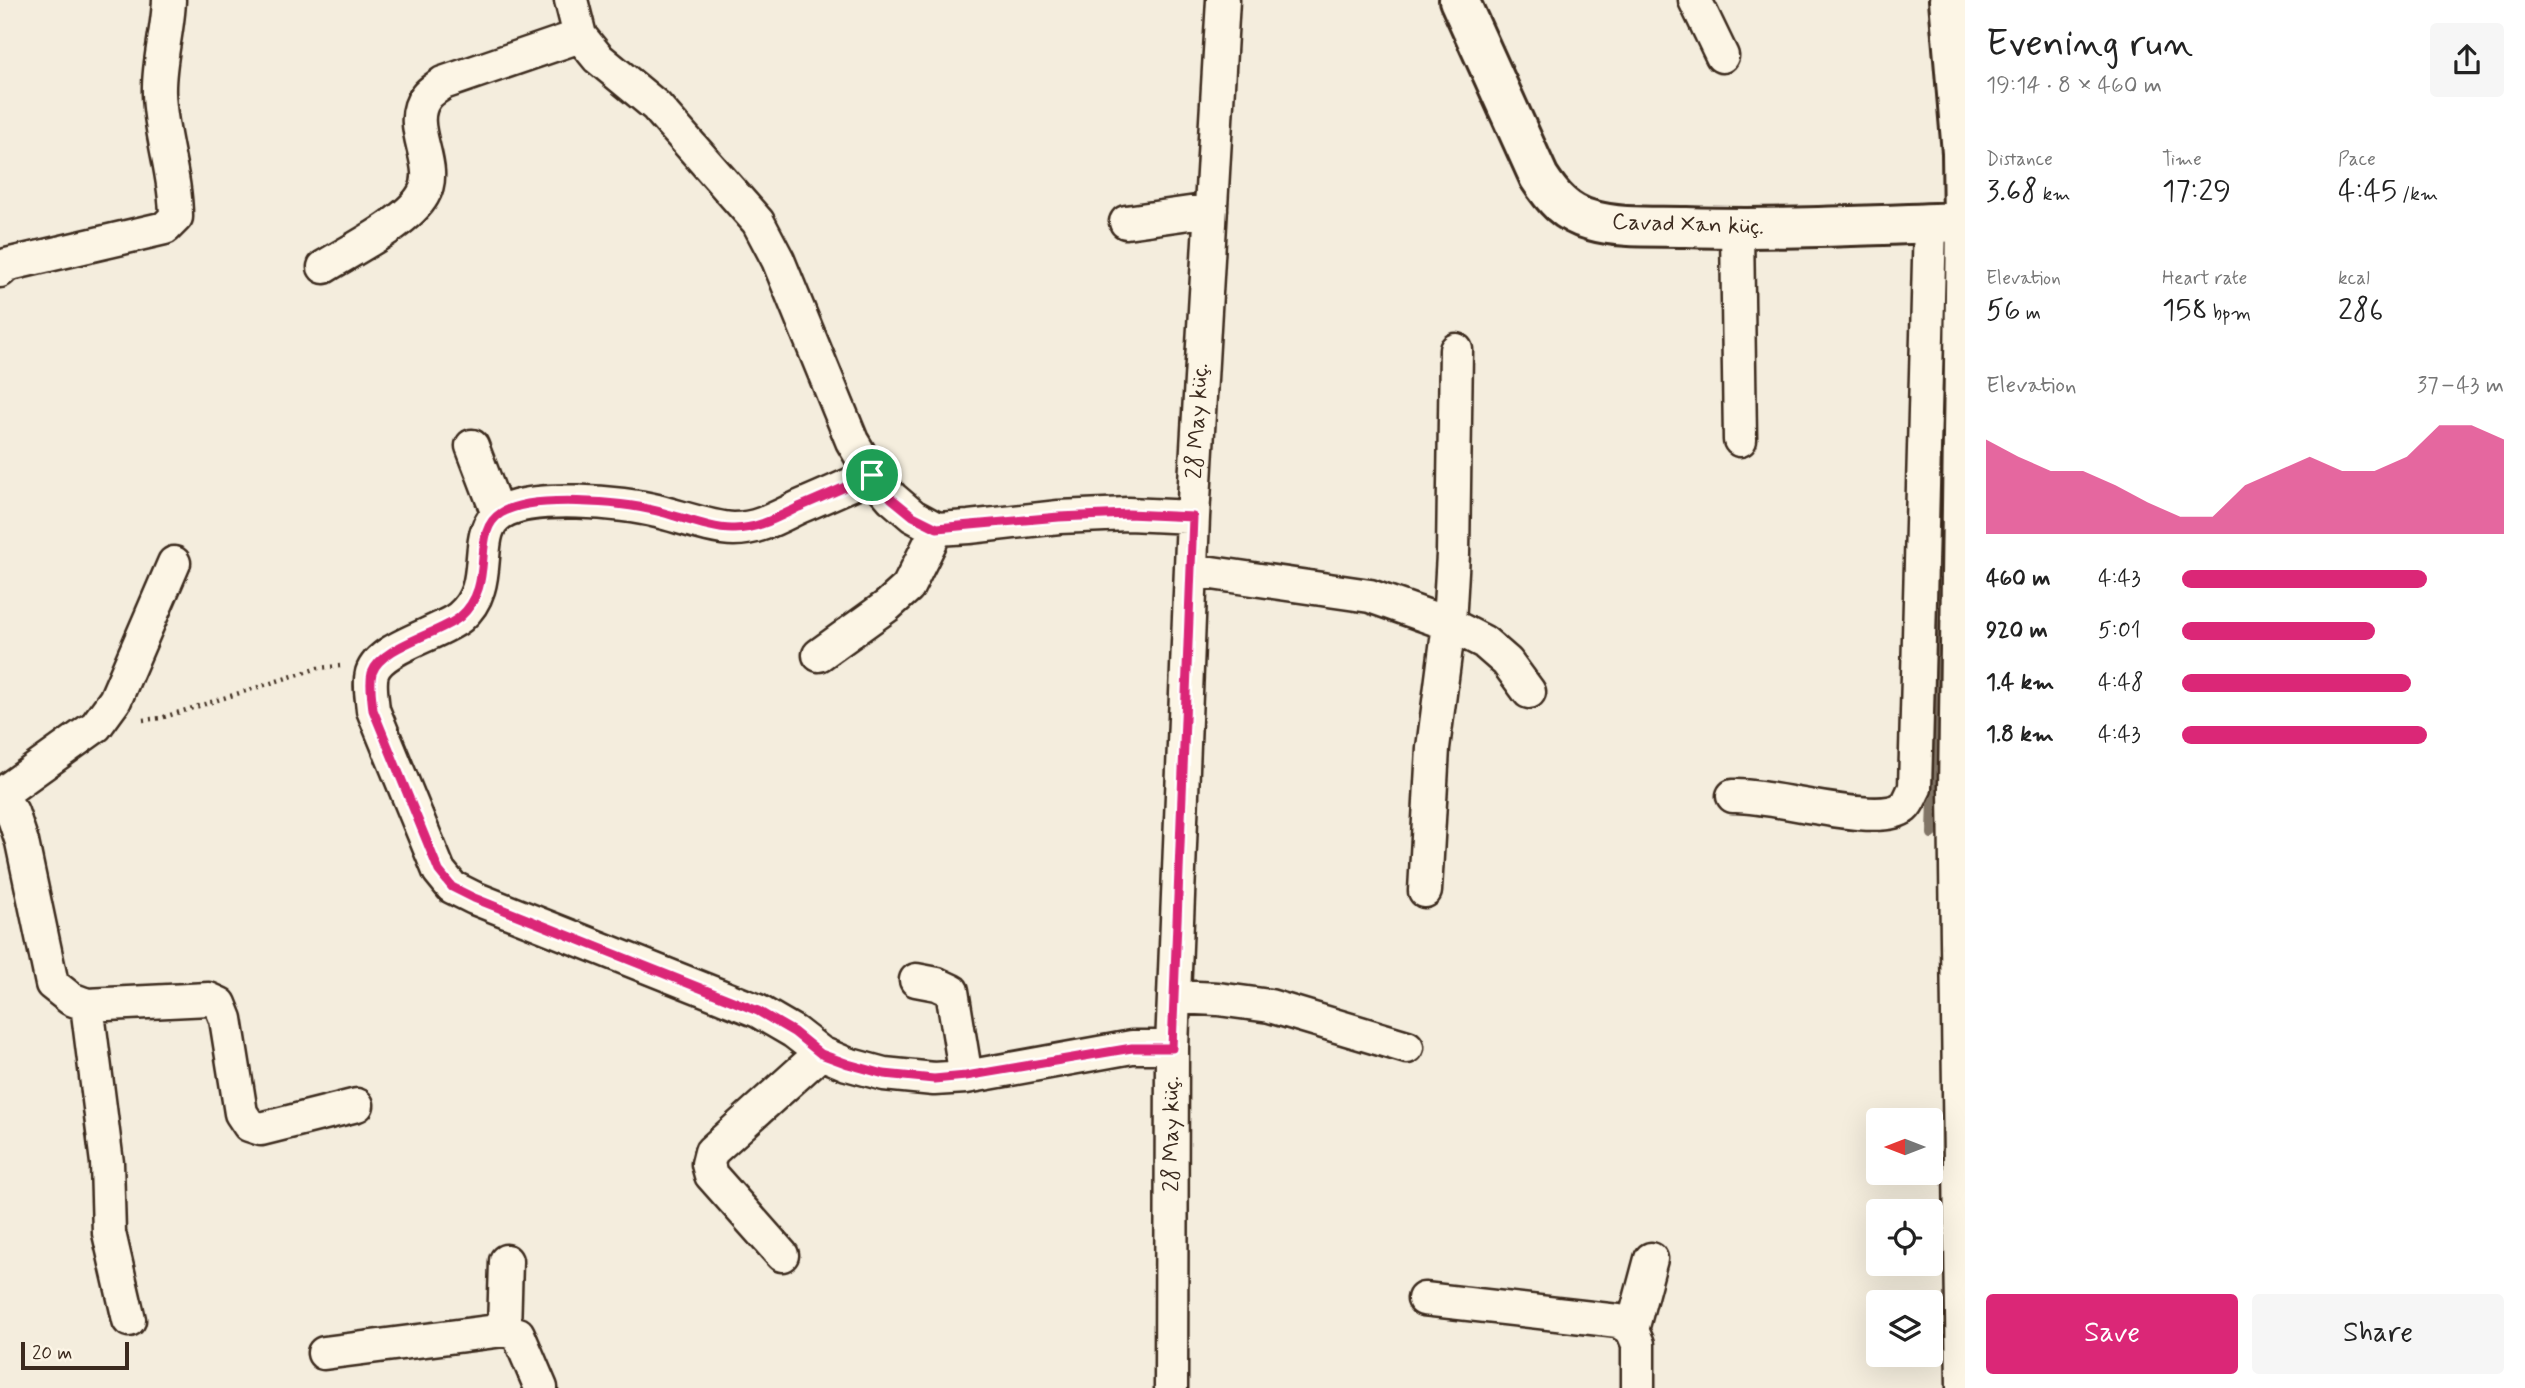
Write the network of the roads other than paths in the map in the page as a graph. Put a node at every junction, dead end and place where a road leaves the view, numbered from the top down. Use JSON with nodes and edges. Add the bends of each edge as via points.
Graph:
{"nodes":[{"id":1,"x":169,"y":0,"type":"edge"},
{"id":2,"x":571,"y":0,"type":"edge"},
{"id":3,"x":1223,"y":0,"type":"edge"},
{"id":4,"x":1459,"y":0,"type":"edge"},
{"id":5,"x":1695,"y":0,"type":"edge"},
{"id":6,"x":1950,"y":0,"type":"edge"},
{"id":7,"x":580,"y":36,"type":"junction"},
{"id":8,"x":1722,"y":56,"type":"dead end"},
{"id":9,"x":1211,"y":210,"type":"junction"},
{"id":10,"x":1126,"y":222,"type":"dead end"},
{"id":11,"x":1953,"y":222,"type":"edge"},
{"id":12,"x":1737,"y":229,"type":"junction"},
{"id":13,"x":324,"y":267,"type":"dead end"},
{"id":14,"x":0,"y":271,"type":"edge"},
{"id":15,"x":1455,"y":350,"type":"dead end"},
{"id":16,"x":1740,"y":440,"type":"dead end"},
{"id":17,"x":472,"y":446,"type":"dead end"},
{"id":18,"x":872,"y":475,"type":"junction"},
{"id":19,"x":498,"y":514,"type":"junction"},
{"id":20,"x":1193,"y":517,"type":"junction"},
{"id":21,"x":937,"y":528,"type":"junction"},
{"id":22,"x":174,"y":563,"type":"dead end"},
{"id":23,"x":1191,"y":570,"type":"junction"},
{"id":24,"x":1449,"y":624,"type":"junction"},
{"id":25,"x":819,"y":655,"type":"dead end"},
{"id":26,"x":1529,"y":692,"type":"dead end"},
{"id":27,"x":1960,"y":790,"type":"edge"},
{"id":28,"x":0,"y":796,"type":"edge"},
{"id":29,"x":1733,"y":796,"type":"dead end"},
{"id":30,"x":1425,"y":891,"type":"dead end"},
{"id":31,"x":916,"y":980,"type":"dead end"},
{"id":32,"x":1176,"y":997,"type":"junction"},
{"id":33,"x":88,"y":1005,"type":"junction"},
{"id":34,"x":1407,"y":1047,"type":"dead end"},
{"id":35,"x":1172,"y":1048,"type":"junction"},
{"id":36,"x":821,"y":1054,"type":"junction"},
{"id":37,"x":966,"y":1076,"type":"junction"},
{"id":38,"x":357,"y":1105,"type":"dead end"},
{"id":39,"x":782,"y":1255,"type":"dead end"},
{"id":40,"x":1651,"y":1259,"type":"dead end"},
{"id":41,"x":506,"y":1261,"type":"dead end"},
{"id":42,"x":1424,"y":1299,"type":"dead end"},
{"id":43,"x":129,"y":1320,"type":"dead end"},
{"id":44,"x":1632,"y":1329,"type":"junction"},
{"id":45,"x":504,"y":1330,"type":"junction"},
{"id":46,"x":324,"y":1353,"type":"dead end"},
{"id":47,"x":541,"y":1388,"type":"edge"},
{"id":48,"x":1171,"y":1388,"type":"edge"},
{"id":49,"x":1638,"y":1388,"type":"edge"},
{"id":50,"x":1963,"y":1388,"type":"edge"}],
"edges":[{"from":1,"to":14,"type":"street","via":[[159,91],[176,218],[165,228],[6,264]]},
{"from":2,"to":7,"type":"street"},
{"from":3,"to":9,"type":"street","name":"28 May küç."},
{"from":4,"to":12,"type":"street","name":"Cavad Xan küç.","via":[[1539,177],[1568,211],[1622,225]]},
{"from":5,"to":8,"type":"street"},
{"from":6,"to":11,"type":"street","via":[[1962,153]]},
{"from":7,"to":13,"type":"street","via":[[443,83],[425,97],[419,117],[429,172],[425,194],[408,214]]},
{"from":7,"to":18,"type":"street","via":[[598,58],[656,106],[758,222],[852,442]]},
{"from":9,"to":10,"type":"street"},
{"from":9,"to":20,"type":"street","name":"28 May küç."},
{"from":11,"to":12,"type":"street","name":"Cavad Xan küç."},
{"from":11,"to":27,"type":"street"},
{"from":11,"to":29,"type":"street","via":[[1915,788],[1906,806],[1871,815],[1763,796]]},
{"from":12,"to":16,"type":"street"},
{"from":15,"to":24,"type":"street"},
{"from":17,"to":19,"type":"street"},
{"from":18,"to":19,"type":"street","via":[[753,528],[732,530],[622,503],[537,502]]},
{"from":18,"to":21,"type":"street","via":[[913,516]]},
{"from":19,"to":36,"type":"street","via":[[484,541],[476,599],[459,618],[386,656],[372,671],[373,710],[439,871],[452,887],[486,903],[758,1011]]},
{"from":20,"to":21,"type":"street","via":[[1128,514]]},
{"from":20,"to":23,"type":"street","name":"28 May küç."},
{"from":21,"to":25,"type":"street","via":[[908,587]]},
{"from":22,"to":28,"type":"street","via":[[115,700],[96,726]]},
{"from":23,"to":24,"type":"street","via":[[1370,596]]},
{"from":23,"to":32,"type":"street","name":"28 May küç."},
{"from":24,"to":26,"type":"street","via":[[1484,642],[1507,662]]},
{"from":24,"to":30,"type":"street","via":[[1433,748]]},
{"from":27,"to":50,"type":"street"},
{"from":28,"to":33,"type":"street","via":[[12,811],[22,842],[52,984]]},
{"from":31,"to":37,"type":"street","via":[[953,991]]},
{"from":32,"to":34,"type":"street","via":[[1270,1006]]},
{"from":32,"to":35,"type":"street","name":"28 May küç."},
{"from":33,"to":38,"type":"street","via":[[209,999],[220,1004],[241,1113],[249,1125],[261,1129]]},
{"from":33,"to":43,"type":"street","via":[[107,1163],[108,1233]]},
{"from":35,"to":37,"type":"street","via":[[1132,1048]]},
{"from":35,"to":48,"type":"street","name":"28 May küç."},
{"from":36,"to":37,"type":"street","via":[[884,1074],[934,1079]]},
{"from":36,"to":39,"type":"street","via":[[711,1152],[708,1164],[711,1175]]},
{"from":40,"to":44,"type":"street"},
{"from":41,"to":45,"type":"street"},
{"from":42,"to":44,"type":"street","via":[[1618,1321]]},
{"from":44,"to":49,"type":"street","via":[[1638,1344]]},
{"from":45,"to":46,"type":"street"},
{"from":45,"to":47,"type":"street","via":[[517,1334]]}]}
